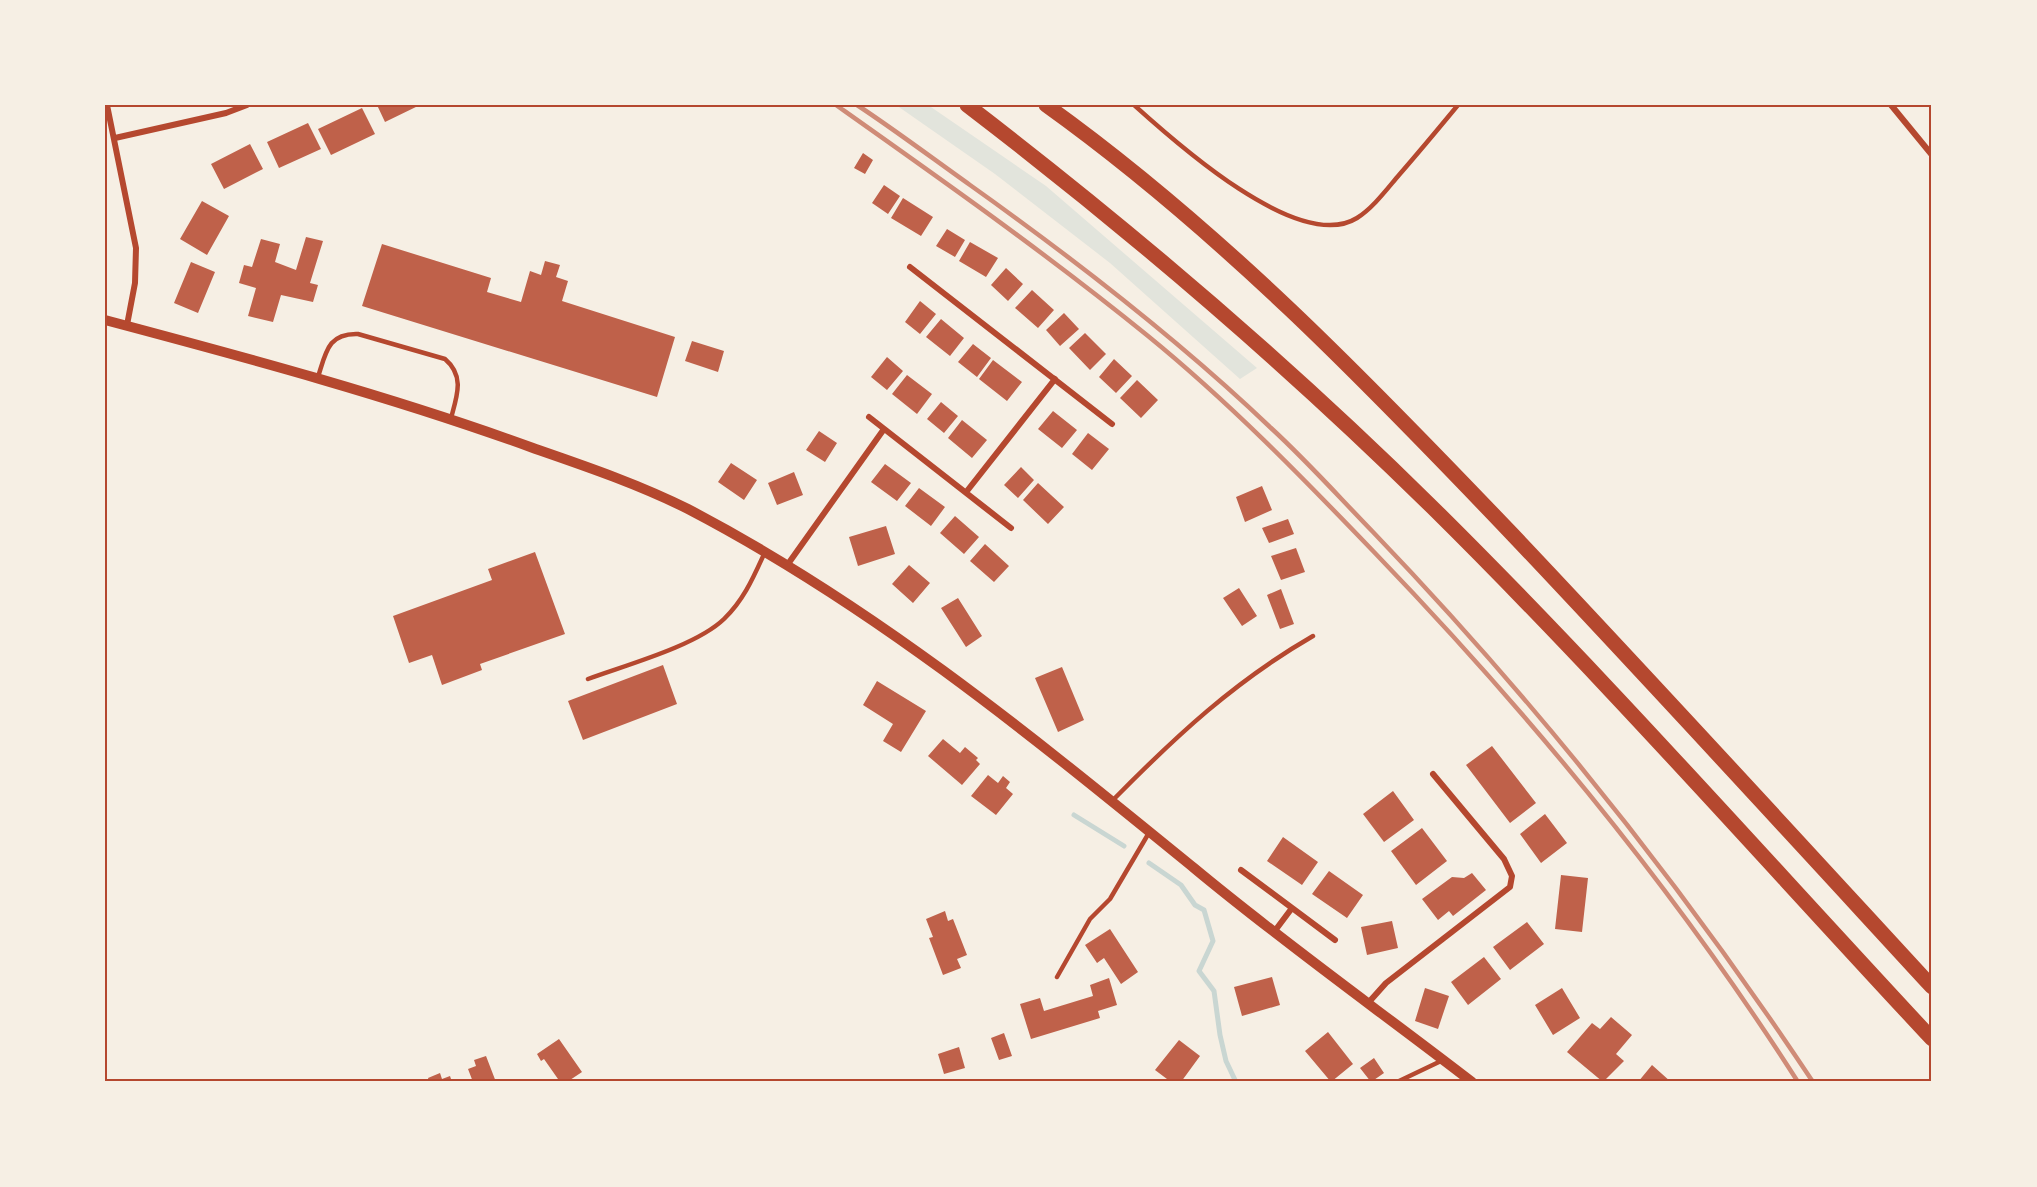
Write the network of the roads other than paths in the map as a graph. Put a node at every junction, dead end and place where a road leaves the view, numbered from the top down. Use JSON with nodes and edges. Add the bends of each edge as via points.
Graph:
{"nodes":[{"id":1,"x":107,"y":105,"type":"edge"},
{"id":2,"x":247,"y":105,"type":"edge"},
{"id":3,"x":967,"y":105,"type":"edge"},
{"id":4,"x":1046,"y":105,"type":"edge"},
{"id":5,"x":1134,"y":105,"type":"edge"},
{"id":6,"x":1458,"y":105,"type":"edge"},
{"id":7,"x":1891,"y":105,"type":"edge"},
{"id":8,"x":115,"y":138,"type":"junction"},
{"id":9,"x":1932,"y":155,"type":"edge"},
{"id":10,"x":910,"y":267,"type":"dead end"},
{"id":11,"x":105,"y":320,"type":"edge"},
{"id":12,"x":127,"y":325,"type":"junction"},
{"id":13,"x":1054,"y":379,"type":"junction"},
{"id":14,"x":317,"y":380,"type":"junction"},
{"id":15,"x":869,"y":417,"type":"dead end"},
{"id":16,"x":451,"y":418,"type":"junction"},
{"id":17,"x":1112,"y":424,"type":"dead end"},
{"id":18,"x":884,"y":429,"type":"junction"},
{"id":19,"x":967,"y":491,"type":"junction"},
{"id":20,"x":1011,"y":528,"type":"dead end"},
{"id":21,"x":765,"y":552,"type":"junction"},
{"id":22,"x":788,"y":564,"type":"junction"},
{"id":23,"x":1314,"y":636,"type":"dead end"},
{"id":24,"x":588,"y":679,"type":"dead end"},
{"id":25,"x":1433,"y":774,"type":"dead end"},
{"id":26,"x":1113,"y":800,"type":"junction"},
{"id":27,"x":1150,"y":831,"type":"junction"},
{"id":28,"x":1241,"y":870,"type":"dead end"},
{"id":29,"x":1292,"y":908,"type":"junction"},
{"id":30,"x":1274,"y":932,"type":"junction"},
{"id":31,"x":1335,"y":940,"type":"dead end"},
{"id":32,"x":1057,"y":977,"type":"dead end"},
{"id":33,"x":1932,"y":987,"type":"edge"},
{"id":34,"x":1369,"y":1002,"type":"junction"},
{"id":35,"x":1932,"y":1039,"type":"edge"},
{"id":36,"x":1443,"y":1060,"type":"junction"},
{"id":37,"x":1397,"y":1082,"type":"edge"},
{"id":38,"x":1472,"y":1082,"type":"edge"}],
"edges":[{"from":1,"to":8,"type":"street"},
{"from":2,"to":8,"type":"street"},
{"from":3,"to":35,"type":"highway","via":[[1174,271],[1430,506],[1529,606]]},
{"from":4,"to":33,"type":"highway","via":[[1186,215],[1309,326],[1570,596]]},
{"from":5,"to":6,"type":"lane","via":[[1243,192],[1304,221],[1335,225],[1357,218],[1382,195]]},
{"from":7,"to":9,"type":"street"},
{"from":8,"to":12,"type":"street","via":[[136,248],[135,283]]},
{"from":10,"to":13,"type":"street"},
{"from":11,"to":12,"type":"street"},
{"from":12,"to":14,"type":"street"},
{"from":13,"to":17,"type":"street"},
{"from":13,"to":19,"type":"street"},
{"from":14,"to":16,"type":"street"},
{"from":14,"to":16,"type":"lane","via":[[333,340],[344,333],[358,334],[445,359],[455,367],[459,383]]},
{"from":15,"to":18,"type":"street"},
{"from":16,"to":21,"type":"street","via":[[625,481],[685,508]]},
{"from":18,"to":19,"type":"street"},
{"from":18,"to":22,"type":"street"},
{"from":19,"to":20,"type":"street"},
{"from":21,"to":22,"type":"street"},
{"from":21,"to":24,"type":"lane","via":[[748,590],[724,620],[686,643]]},
{"from":22,"to":26,"type":"street","via":[[925,654]]},
{"from":23,"to":26,"type":"lane","via":[[1233,688],[1170,741]]},
{"from":25,"to":34,"type":"street","via":[[1504,859],[1512,876],[1510,887],[1386,983]]},
{"from":26,"to":27,"type":"street"},
{"from":27,"to":30,"type":"street"},
{"from":27,"to":32,"type":"lane"},
{"from":28,"to":29,"type":"street"},
{"from":29,"to":30,"type":"street"},
{"from":29,"to":31,"type":"street"},
{"from":30,"to":34,"type":"street"},
{"from":34,"to":36,"type":"street"},
{"from":36,"to":37,"type":"lane"},
{"from":36,"to":38,"type":"street"}]}
